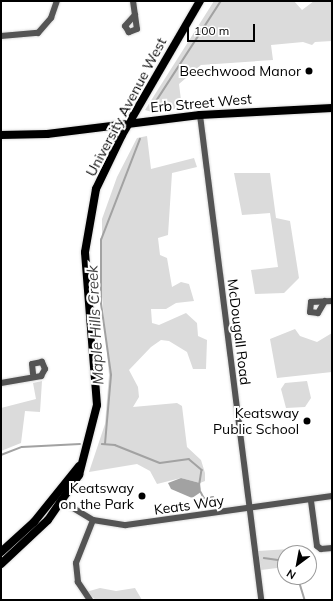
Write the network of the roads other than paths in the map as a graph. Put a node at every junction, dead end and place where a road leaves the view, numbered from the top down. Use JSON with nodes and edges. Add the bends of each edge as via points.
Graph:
{"nodes":[{"id":1,"x":57,"y":1,"type":"edge"},
{"id":2,"x":133,"y":1,"type":"edge"},
{"id":3,"x":200,"y":1,"type":"edge"},
{"id":4,"x":134,"y":15,"type":"dead end"},
{"id":5,"x":1,"y":36,"type":"edge"},
{"id":6,"x":332,"y":108,"type":"edge"},
{"id":7,"x":200,"y":115,"type":"junction"},
{"id":8,"x":128,"y":124,"type":"junction"},
{"id":9,"x":1,"y":135,"type":"edge"},
{"id":10,"x":332,"y":301,"type":"edge"},
{"id":11,"x":325,"y":302,"type":"dead end"},
{"id":12,"x":33,"y":374,"type":"dead end"},
{"id":13,"x":1,"y":383,"type":"edge"},
{"id":14,"x":332,"y":496,"type":"edge"},
{"id":15,"x":59,"y":499,"type":"junction"},
{"id":16,"x":311,"y":501,"type":"junction"},
{"id":17,"x":248,"y":509,"type":"junction"},
{"id":18,"x":93,"y":520,"type":"junction"},
{"id":19,"x":332,"y":548,"type":"edge"},
{"id":20,"x":1,"y":552,"type":"edge"},
{"id":21,"x":1,"y":564,"type":"edge"},
{"id":22,"x":90,"y":600,"type":"edge"},
{"id":23,"x":260,"y":600,"type":"edge"}],
"edges":[{"from":1,"to":5,"type":"street","via":[[45,27],[27,37]]},
{"from":2,"to":4,"type":"street"},
{"from":3,"to":8,"type":"main road","name":"University Avenue West"},
{"from":6,"to":7,"type":"main road","name":"Erb Street West"},
{"from":7,"to":8,"type":"main road","name":"Erb Street West"},
{"from":7,"to":17,"type":"street","name":"McDougall Road"},
{"from":8,"to":9,"type":"main road","name":"Erb Street West","via":[[30,136]]},
{"from":8,"to":15,"type":"main road","name":"University Avenue West","via":[[96,190],[87,230],[86,284],[97,399],[90,439],[79,466]]},
{"from":10,"to":11,"type":"street"},
{"from":12,"to":13,"type":"street"},
{"from":14,"to":16,"type":"street","name":"Keats Way"},
{"from":15,"to":18,"type":"street","name":"Keats Way"},
{"from":15,"to":20,"type":"main road","name":"University Avenue West"},
{"from":15,"to":21,"type":"main road","name":"University Avenue West","via":[[37,533]]},
{"from":16,"to":17,"type":"street","name":"Keats Way"},
{"from":16,"to":19,"type":"street","via":[[316,546],[322,550]]},
{"from":17,"to":18,"type":"street","name":"Keats Way","via":[[126,526]]},
{"from":17,"to":23,"type":"street","name":"McDougall Road"},
{"from":18,"to":22,"type":"street","via":[[76,563],[78,582]]}]}
